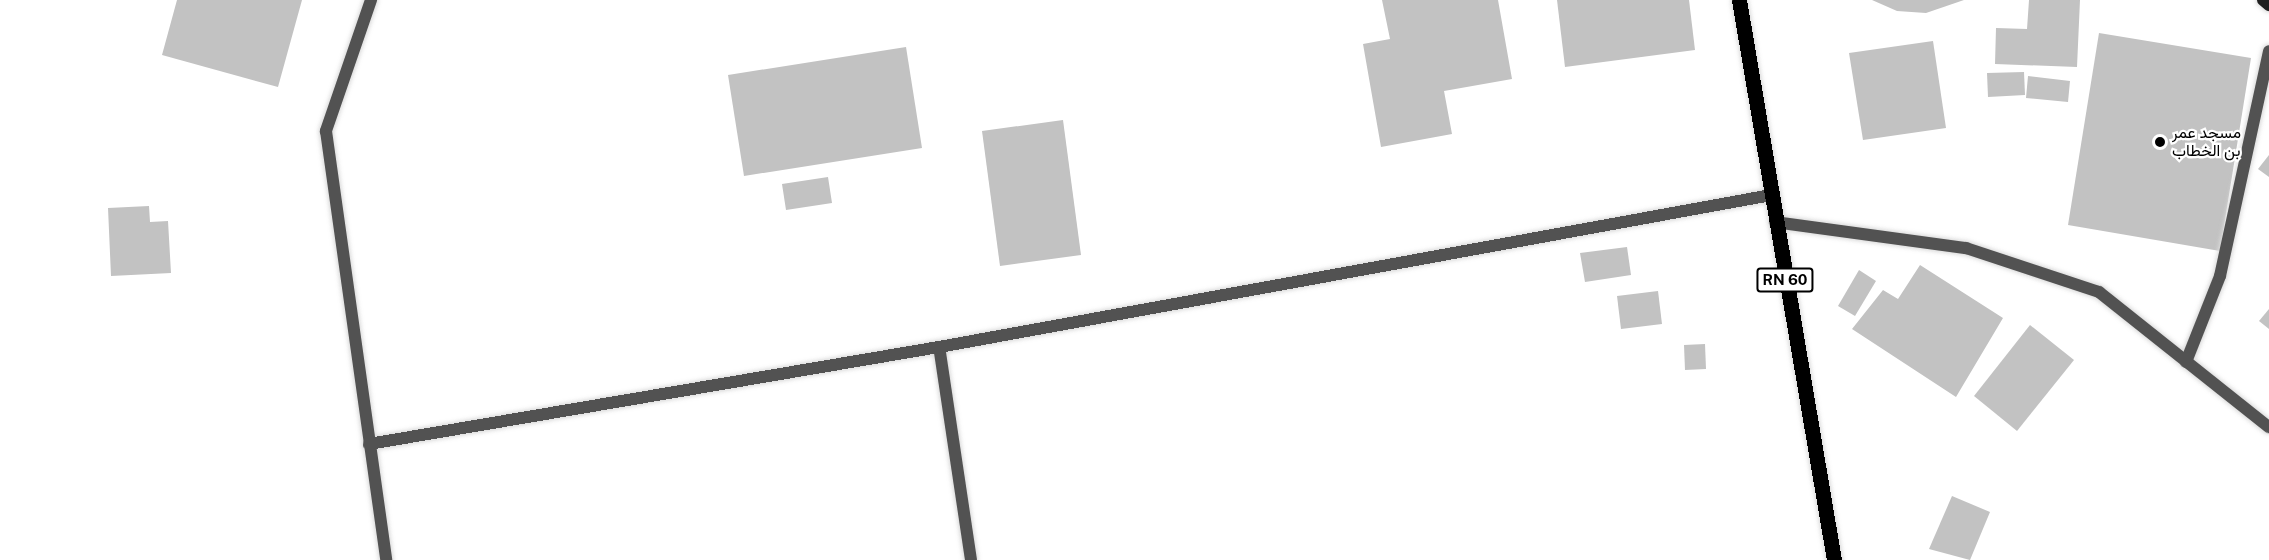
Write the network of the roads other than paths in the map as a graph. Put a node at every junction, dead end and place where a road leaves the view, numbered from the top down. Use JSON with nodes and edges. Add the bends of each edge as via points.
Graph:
{"nodes":[{"id":1,"x":371,"y":0,"type":"edge"},
{"id":2,"x":1739,"y":0,"type":"edge"},
{"id":3,"x":2263,"y":0,"type":"edge"},
{"id":4,"x":2269,"y":4,"type":"edge"},
{"id":5,"x":2269,"y":51,"type":"edge"},
{"id":6,"x":1771,"y":195,"type":"junction"},
{"id":7,"x":1775,"y":222,"type":"junction"},
{"id":8,"x":939,"y":347,"type":"junction"},
{"id":9,"x":2186,"y":362,"type":"junction"},
{"id":10,"x":2269,"y":427,"type":"edge"},
{"id":11,"x":369,"y":444,"type":"junction"},
{"id":12,"x":386,"y":560,"type":"edge"},
{"id":13,"x":971,"y":560,"type":"edge"},
{"id":14,"x":1834,"y":560,"type":"edge"}],
"edges":[{"from":1,"to":11,"type":"street","via":[[326,131]]},
{"from":2,"to":6,"type":"main road","number":"RN 60"},
{"from":3,"to":4,"type":"main road"},
{"from":5,"to":9,"type":"street","via":[[2220,276]]},
{"from":6,"to":7,"type":"main road","number":"RN 60"},
{"from":6,"to":8,"type":"street"},
{"from":7,"to":9,"type":"street","via":[[1966,248],[2099,292]]},
{"from":7,"to":14,"type":"main road","number":"RN 60"},
{"from":8,"to":11,"type":"street"},
{"from":8,"to":13,"type":"street"},
{"from":9,"to":10,"type":"street"},
{"from":11,"to":12,"type":"street"}]}
